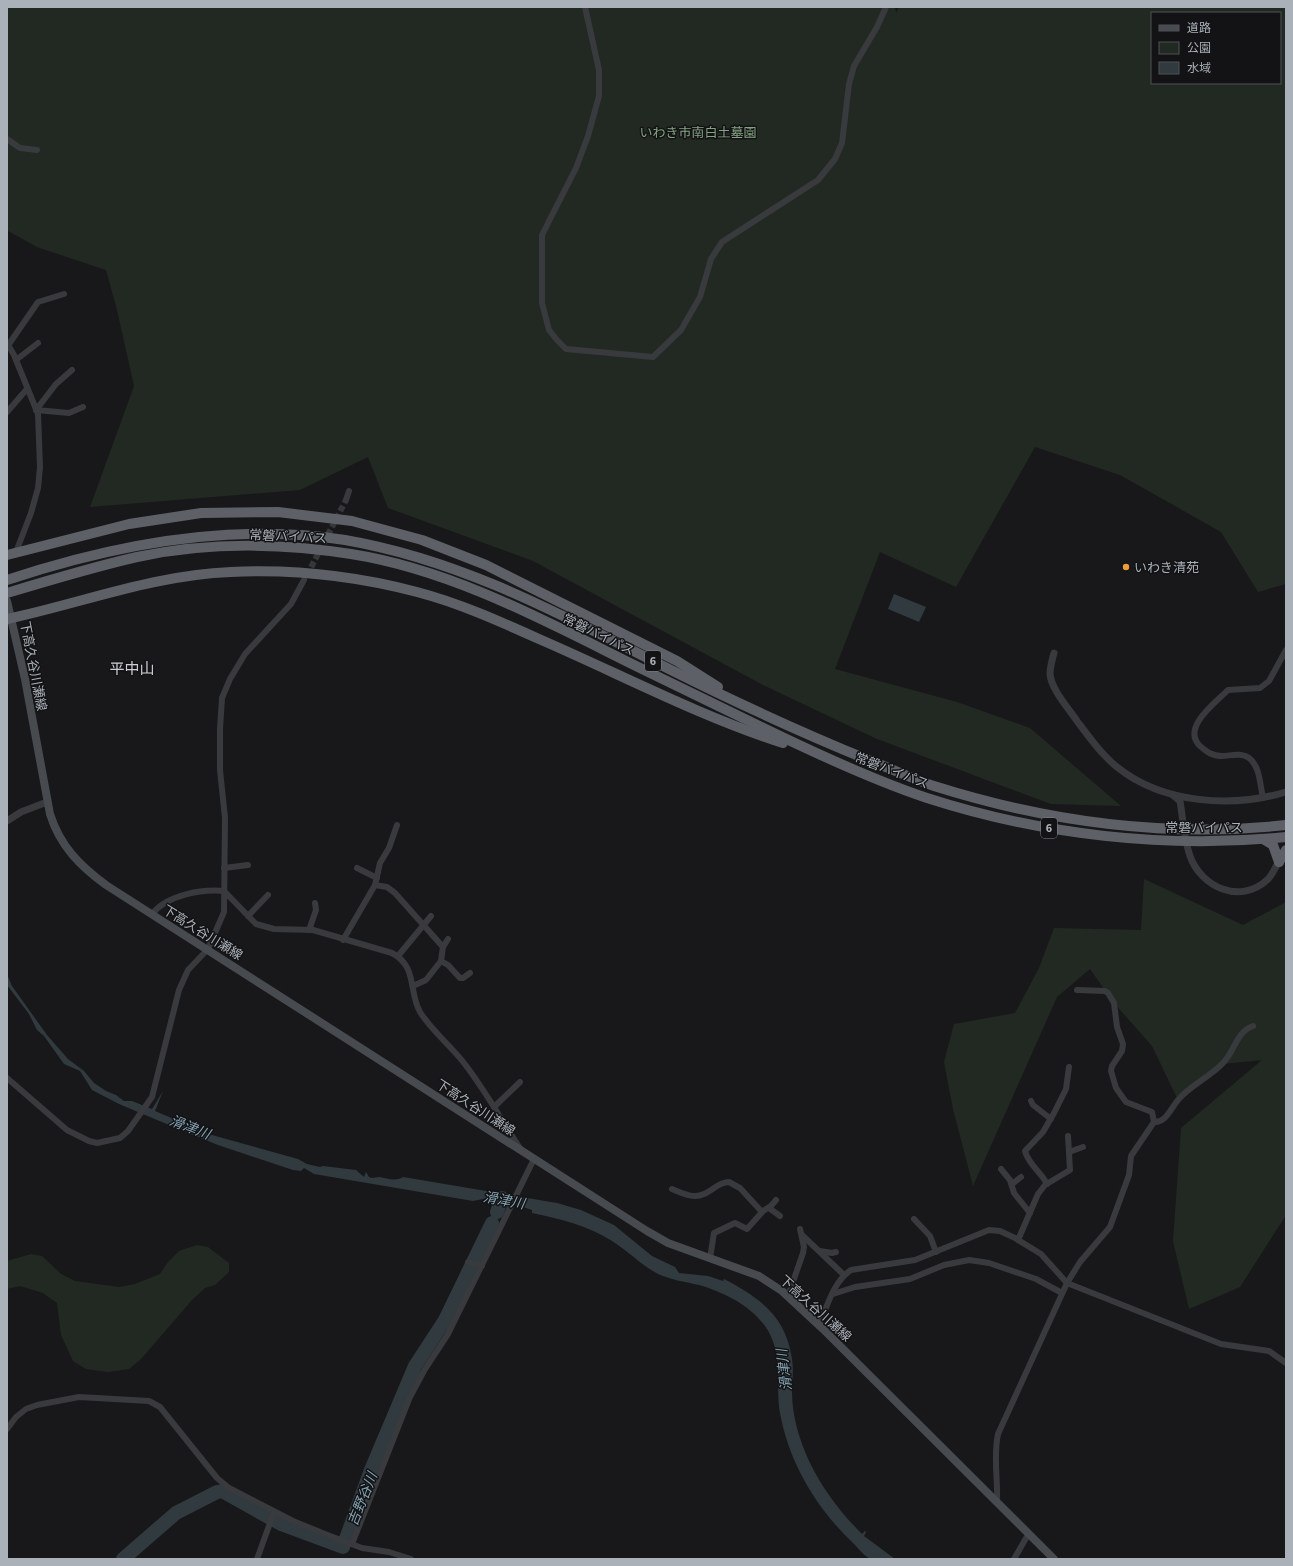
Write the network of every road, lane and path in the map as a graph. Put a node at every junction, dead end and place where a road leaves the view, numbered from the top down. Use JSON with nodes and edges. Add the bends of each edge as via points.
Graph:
{"nodes":[{"id":1,"x":585,"y":7,"type":"edge"},
{"id":2,"x":886,"y":7,"type":"edge"},
{"id":3,"x":7,"y":139,"type":"edge"},
{"id":4,"x":37,"y":150,"type":"dead end"},
{"id":5,"x":64,"y":294,"type":"dead end"},
{"id":6,"x":38,"y":343,"type":"dead end"},
{"id":7,"x":9,"y":345,"type":"edge"},
{"id":8,"x":7,"y":355,"type":"edge"},
{"id":9,"x":16,"y":360,"type":"junction"},
{"id":10,"x":72,"y":370,"type":"dead end"},
{"id":11,"x":27,"y":389,"type":"junction"},
{"id":12,"x":83,"y":407,"type":"dead end"},
{"id":13,"x":36,"y":410,"type":"junction"},
{"id":14,"x":7,"y":412,"type":"edge"},
{"id":15,"x":349,"y":491,"type":"dead end"},
{"id":16,"x":346,"y":500,"type":"tunnel mouth"},
{"id":17,"x":12,"y":553,"type":"edge"},
{"id":18,"x":7,"y":580,"type":"edge"},
{"id":19,"x":304,"y":580,"type":"tunnel mouth"},
{"id":20,"x":7,"y":593,"type":"edge"},
{"id":21,"x":7,"y":601,"type":"edge"},
{"id":22,"x":9,"y":618,"type":"edge"},
{"id":23,"x":1286,"y":650,"type":"edge"},
{"id":24,"x":1054,"y":653,"type":"dead end"},
{"id":25,"x":758,"y":712,"type":"junction"},
{"id":26,"x":823,"y":757,"type":"junction"},
{"id":27,"x":1286,"y":792,"type":"edge"},
{"id":28,"x":1173,"y":795,"type":"junction"},
{"id":29,"x":1263,"y":798,"type":"junction"},
{"id":30,"x":47,"y":802,"type":"junction"},
{"id":31,"x":7,"y":821,"type":"edge"},
{"id":32,"x":397,"y":825,"type":"dead end"},
{"id":33,"x":1286,"y":825,"type":"edge"},
{"id":34,"x":1286,"y":837,"type":"edge"},
{"id":35,"x":1263,"y":839,"type":"junction"},
{"id":36,"x":1286,"y":850,"type":"edge"},
{"id":37,"x":1279,"y":862,"type":"junction"},
{"id":38,"x":248,"y":865,"type":"dead end"},
{"id":39,"x":224,"y":868,"type":"junction"},
{"id":40,"x":357,"y":868,"type":"dead end"},
{"id":41,"x":377,"y":878,"type":"junction"},
{"id":42,"x":375,"y":885,"type":"junction"},
{"id":43,"x":224,"y":891,"type":"junction"},
{"id":44,"x":268,"y":895,"type":"dead end"},
{"id":45,"x":315,"y":903,"type":"dead end"},
{"id":46,"x":152,"y":914,"type":"junction"},
{"id":47,"x":248,"y":916,"type":"junction"},
{"id":48,"x":430,"y":916,"type":"dead end"},
{"id":49,"x":424,"y":923,"type":"junction"},
{"id":50,"x":309,"y":930,"type":"junction"},
{"id":51,"x":448,"y":939,"type":"dead end"},
{"id":52,"x":342,"y":940,"type":"junction"},
{"id":53,"x":443,"y":946,"type":"junction"},
{"id":54,"x":208,"y":949,"type":"junction"},
{"id":55,"x":398,"y":956,"type":"junction"},
{"id":56,"x":441,"y":961,"type":"junction"},
{"id":57,"x":470,"y":974,"type":"dead end"},
{"id":58,"x":413,"y":986,"type":"junction"},
{"id":59,"x":1077,"y":990,"type":"dead end"},
{"id":60,"x":1253,"y":1026,"type":"dead end"},
{"id":61,"x":1069,"y":1067,"type":"dead end"},
{"id":62,"x":7,"y":1078,"type":"edge"},
{"id":63,"x":520,"y":1082,"type":"dead end"},
{"id":64,"x":1031,"y":1100,"type":"dead end"},
{"id":65,"x":494,"y":1107,"type":"junction"},
{"id":66,"x":1051,"y":1119,"type":"junction"},
{"id":67,"x":1154,"y":1122,"type":"junction"},
{"id":68,"x":1068,"y":1136,"type":"dead end"},
{"id":69,"x":1083,"y":1147,"type":"dead end"},
{"id":70,"x":522,"y":1151,"type":"junction"},
{"id":71,"x":1069,"y":1152,"type":"junction"},
{"id":72,"x":534,"y":1159,"type":"junction"},
{"id":73,"x":1000,"y":1169,"type":"dead end"},
{"id":74,"x":1021,"y":1177,"type":"dead end"},
{"id":75,"x":1012,"y":1184,"type":"junction"},
{"id":76,"x":1047,"y":1184,"type":"junction"},
{"id":77,"x":672,"y":1190,"type":"dead end"},
{"id":78,"x":776,"y":1200,"type":"dead end"},
{"id":79,"x":769,"y":1208,"type":"junction"},
{"id":80,"x":762,"y":1212,"type":"junction"},
{"id":81,"x":1030,"y":1213,"type":"junction"},
{"id":82,"x":780,"y":1216,"type":"dead end"},
{"id":83,"x":914,"y":1219,"type":"dead end"},
{"id":84,"x":1018,"y":1240,"type":"junction"},
{"id":85,"x":818,"y":1251,"type":"junction"},
{"id":86,"x":836,"y":1252,"type":"dead end"},
{"id":87,"x":936,"y":1252,"type":"junction"},
{"id":88,"x":710,"y":1258,"type":"junction"},
{"id":89,"x":468,"y":1262,"type":"dead end"},
{"id":90,"x":479,"y":1266,"type":"junction"},
{"id":91,"x":844,"y":1274,"type":"junction"},
{"id":92,"x":1066,"y":1282,"type":"junction"},
{"id":93,"x":1062,"y":1293,"type":"junction"},
{"id":94,"x":833,"y":1294,"type":"junction"},
{"id":95,"x":788,"y":1296,"type":"junction"},
{"id":96,"x":819,"y":1325,"type":"junction"},
{"id":97,"x":1286,"y":1363,"type":"edge"},
{"id":98,"x":7,"y":1429,"type":"edge"},
{"id":99,"x":997,"y":1502,"type":"junction"},
{"id":100,"x":272,"y":1516,"type":"junction"},
{"id":101,"x":1028,"y":1533,"type":"junction"},
{"id":102,"x":348,"y":1542,"type":"junction"},
{"id":103,"x":404,"y":1558,"type":"edge"},
{"id":104,"x":257,"y":1559,"type":"edge"},
{"id":105,"x":411,"y":1559,"type":"edge"},
{"id":106,"x":1014,"y":1559,"type":"edge"},
{"id":107,"x":1054,"y":1559,"type":"edge"}],
"edges":[{"from":1,"to":2,"type":"street","via":[[599,70],[599,96],[576,168],[542,235],[542,303],[549,330],[566,349],[653,357],[681,330],[700,297],[711,259],[722,242],[818,180],[835,159],[842,143],[849,84],[854,66]]},
{"from":3,"to":4,"type":"street","via":[[20,148]]},
{"from":5,"to":7,"type":"street","via":[[38,302]]},
{"from":6,"to":9,"type":"street"},
{"from":7,"to":8,"type":"street"},
{"from":7,"to":9,"type":"street"},
{"from":9,"to":11,"type":"street"},
{"from":10,"to":13,"type":"street","via":[[56,384]]},
{"from":11,"to":13,"type":"street"},
{"from":11,"to":14,"type":"street"},
{"from":12,"to":13,"type":"street","via":[[69,413]]},
{"from":13,"to":17,"type":"street","via":[[40,467],[38,488],[31,513]]},
{"from":15,"to":16,"type":"street"},
{"from":17,"to":25,"type":"highway","via":[[130,524],[201,514],[278,512],[359,523],[422,540],[514,578],[677,661]]},
{"from":18,"to":25,"type":"highway","name":"常磐バイパス","number":"6","via":[[137,545],[184,538],[237,534],[344,540],[451,567],[504,588]]},
{"from":19,"to":39,"type":"street","via":[[291,604],[245,654],[222,698],[220,770],[225,818]]},
{"from":20,"to":26,"type":"highway","name":"常磐バイパス","number":"6","via":[[138,557],[212,547],[280,546],[340,552],[388,561],[437,576],[499,600]]},
{"from":21,"to":22,"type":"main road","name":"下高久谷川瀬線"},
{"from":22,"to":26,"type":"highway","via":[[132,586],[198,575],[280,572],[352,578],[418,592],[496,620],[696,710]]},
{"from":22,"to":30,"type":"main road","name":"下高久谷川瀬線","via":[[25,679]]},
{"from":23,"to":29,"type":"street","via":[[1268,681],[1260,688],[1228,690],[1197,723],[1194,733],[1196,742],[1209,754],[1236,754],[1248,757],[1255,765]]},
{"from":24,"to":28,"type":"street","via":[[1051,678],[1064,703],[1093,742],[1117,767],[1148,786]]},
{"from":25,"to":33,"type":"highway","name":"常磐バイパス","number":"6","via":[[931,785],[989,802],[1067,819],[1149,829],[1261,828]]},
{"from":26,"to":35,"type":"highway","name":"常磐バイパス","number":"6","via":[[924,797],[985,815],[1039,826],[1142,840]]},
{"from":27,"to":29,"type":"street"},
{"from":28,"to":29,"type":"street","via":[[1215,800]]},
{"from":28,"to":37,"type":"street","via":[[1180,801],[1190,856],[1200,874],[1218,888],[1234,893],[1248,891],[1267,880]]},
{"from":30,"to":31,"type":"street","via":[[21,812]]},
{"from":30,"to":46,"type":"main road","name":"下高久谷川瀬線","via":[[54,829],[78,863],[106,885]]},
{"from":32,"to":41,"type":"street","via":[[389,848],[380,863]]},
{"from":34,"to":35,"type":"highway","name":"常磐バイパス","number":"6"},
{"from":35,"to":37,"type":"highway","via":[[1273,845]]},
{"from":36,"to":37,"type":"highway"},
{"from":38,"to":39,"type":"street"},
{"from":39,"to":43,"type":"street"},
{"from":40,"to":41,"type":"street"},
{"from":41,"to":42,"type":"street"},
{"from":42,"to":49,"type":"street","via":[[387,887]]},
{"from":42,"to":52,"type":"street"},
{"from":43,"to":46,"type":"street","via":[[208,890],[190,894],[157,907]]},
{"from":43,"to":47,"type":"street"},
{"from":43,"to":54,"type":"street","via":[[224,912]]},
{"from":44,"to":47,"type":"street"},
{"from":45,"to":50,"type":"street","via":[[316,910]]},
{"from":46,"to":54,"type":"main road","name":"下高久谷川瀬線"},
{"from":47,"to":50,"type":"street","via":[[256,924],[274,929]]},
{"from":48,"to":49,"type":"street"},
{"from":49,"to":53,"type":"street"},
{"from":49,"to":55,"type":"street"},
{"from":50,"to":52,"type":"street"},
{"from":51,"to":53,"type":"street"},
{"from":52,"to":55,"type":"street"},
{"from":53,"to":56,"type":"street"},
{"from":54,"to":62,"type":"street","via":[[188,970],[179,990],[151,1099],[120,1138],[97,1143],[62,1127]]},
{"from":54,"to":70,"type":"main road","name":"下高久谷川瀬線"},
{"from":55,"to":58,"type":"street","via":[[407,964]]},
{"from":56,"to":57,"type":"street","via":[[460,978]]},
{"from":56,"to":58,"type":"street","via":[[426,980]]},
{"from":58,"to":65,"type":"street","via":[[419,1010],[425,1019],[436,1034],[447,1042]]},
{"from":59,"to":67,"type":"street","via":[[1105,991],[1112,998],[1123,1044],[1122,1051],[1112,1066],[1113,1081],[1126,1102],[1152,1112]]},
{"from":60,"to":67,"type":"street","via":[[1236,1040],[1222,1064],[1184,1094],[1164,1119],[1158,1123]]},
{"from":61,"to":66,"type":"street","via":[[1066,1089]]},
{"from":63,"to":65,"type":"street"},
{"from":64,"to":66,"type":"street","via":[[1033,1106]]},
{"from":65,"to":70,"type":"street"},
{"from":66,"to":76,"type":"street","via":[[1025,1151]]},
{"from":67,"to":92,"type":"street","via":[[1131,1156],[1129,1175],[1110,1227]]},
{"from":68,"to":71,"type":"street"},
{"from":69,"to":71,"type":"street"},
{"from":70,"to":72,"type":"main road","name":"下高久谷川瀬線"},
{"from":71,"to":76,"type":"street","via":[[1070,1170]]},
{"from":72,"to":88,"type":"main road","name":"下高久谷川瀬線","via":[[668,1243]]},
{"from":72,"to":90,"type":"street"},
{"from":73,"to":75,"type":"street"},
{"from":74,"to":75,"type":"street"},
{"from":75,"to":81,"type":"street","via":[[1014,1193]]},
{"from":76,"to":81,"type":"street","via":[[1038,1194]]},
{"from":77,"to":80,"type":"street","via":[[698,1196],[719,1184],[730,1182],[740,1188]]},
{"from":78,"to":79,"type":"street"},
{"from":79,"to":80,"type":"street"},
{"from":79,"to":82,"type":"street"},
{"from":80,"to":88,"type":"street","via":[[747,1229],[735,1223],[714,1233]]},
{"from":81,"to":84,"type":"street"},
{"from":83,"to":87,"type":"street","via":[[930,1236]]},
{"from":84,"to":87,"type":"street","via":[[1000,1231],[989,1230]]},
{"from":84,"to":92,"type":"street","via":[[1041,1254]]},
{"from":85,"to":86,"type":"street"},
{"from":85,"to":91,"type":"street"},
{"from":85,"to":95,"type":"street","via":[[801,1232],[803,1253]]},
{"from":87,"to":91,"type":"street","via":[[900,1264],[857,1269]]},
{"from":88,"to":95,"type":"main road","name":"下高久谷川瀬線","via":[[759,1276]]},
{"from":89,"to":90,"type":"street"},
{"from":90,"to":102,"type":"street","via":[[448,1334],[424,1369],[410,1397]]},
{"from":91,"to":94,"type":"street"},
{"from":92,"to":93,"type":"street"},
{"from":92,"to":97,"type":"street","via":[[1221,1344],[1269,1352]]},
{"from":93,"to":94,"type":"street","via":[[1036,1279],[989,1263],[969,1260],[944,1265],[910,1279],[855,1287]]},
{"from":93,"to":99,"type":"street","via":[[998,1434],[994,1450]]},
{"from":94,"to":96,"type":"street"},
{"from":95,"to":96,"type":"main road","name":"下高久谷川瀬線"},
{"from":96,"to":99,"type":"main road","name":"下高久谷川瀬線"},
{"from":98,"to":100,"type":"street","via":[[26,1409],[59,1400],[79,1397],[149,1401],[160,1407],[222,1483]]},
{"from":99,"to":101,"type":"main road","name":"下高久谷川瀬線"},
{"from":100,"to":102,"type":"street"},
{"from":100,"to":104,"type":"street"},
{"from":101,"to":106,"type":"street"},
{"from":101,"to":107,"type":"main road","name":"下高久谷川瀬線"},
{"from":102,"to":103,"type":"street"},
{"from":103,"to":105,"type":"street"}]}
